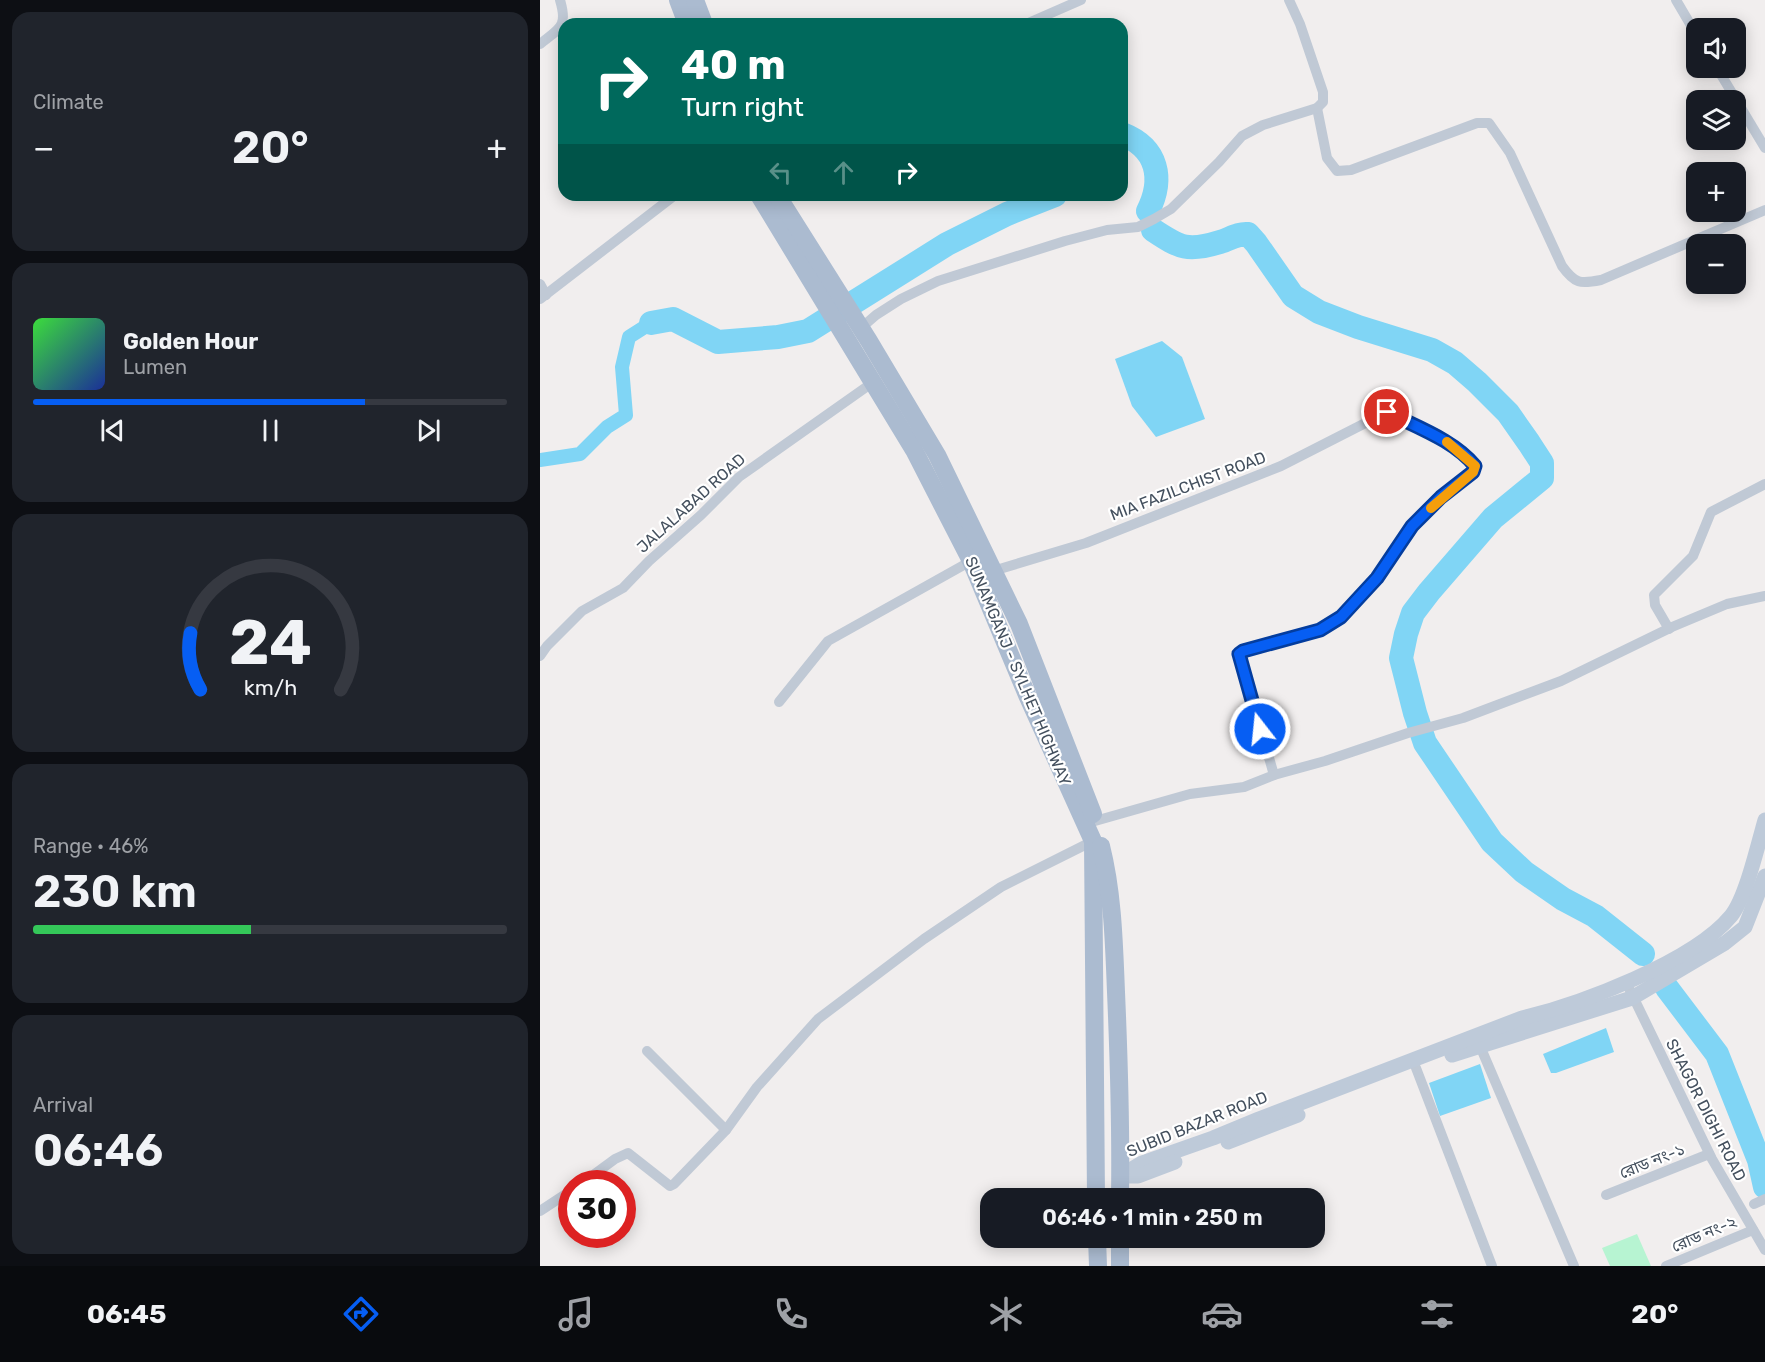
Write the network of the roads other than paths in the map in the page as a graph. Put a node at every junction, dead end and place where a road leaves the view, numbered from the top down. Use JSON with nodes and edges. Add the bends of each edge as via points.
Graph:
{"nodes":[{"id":1,"x":560,"y":0,"type":"edge"},
{"id":2,"x":678,"y":0,"type":"edge"},
{"id":3,"x":695,"y":0,"type":"edge"},
{"id":4,"x":1081,"y":0,"type":"edge"},
{"id":5,"x":1289,"y":0,"type":"edge"},
{"id":6,"x":1676,"y":0,"type":"edge"},
{"id":7,"x":564,"y":18,"type":"edge"},
{"id":8,"x":685,"y":18,"type":"edge"},
{"id":9,"x":702,"y":18,"type":"edge"},
{"id":10,"x":1040,"y":18,"type":"edge"},
{"id":11,"x":1687,"y":18,"type":"edge"},
{"id":12,"x":558,"y":30,"type":"edge"},
{"id":13,"x":540,"y":44,"type":"edge"},
{"id":14,"x":1723,"y":78,"type":"edge"},
{"id":15,"x":1317,"y":108,"type":"junction"},
{"id":16,"x":1765,"y":148,"type":"edge"},
{"id":17,"x":667,"y":201,"type":"edge"},
{"id":18,"x":763,"y":201,"type":"edge"},
{"id":19,"x":780,"y":201,"type":"edge"},
{"id":20,"x":1765,"y":210,"type":"edge"},
{"id":21,"x":818,"y":277,"type":"junction"},
{"id":22,"x":540,"y":284,"type":"edge"},
{"id":23,"x":543,"y":297,"type":"edge"},
{"id":24,"x":854,"y":333,"type":"junction"},
{"id":25,"x":872,"y":383,"type":"junction"},
{"id":26,"x":1765,"y":484,"type":"edge"},
{"id":27,"x":971,"y":561,"type":"junction"},
{"id":28,"x":993,"y":571,"type":"junction"},
{"id":29,"x":1765,"y":596,"type":"edge"},
{"id":30,"x":1669,"y":629,"type":"junction"},
{"id":31,"x":540,"y":656,"type":"edge"},
{"id":32,"x":779,"y":702,"type":"dead end"},
{"id":33,"x":1274,"y":775,"type":"junction"},
{"id":34,"x":1765,"y":820,"type":"edge"},
{"id":35,"x":1095,"y":821,"type":"junction"},
{"id":36,"x":1093,"y":841,"type":"junction"},
{"id":37,"x":1765,"y":876,"type":"edge"},
{"id":38,"x":1626,"y":982,"type":"junction"},
{"id":39,"x":1632,"y":998,"type":"junction"},
{"id":40,"x":1480,"y":1046,"type":"junction"},
{"id":41,"x":647,"y":1051,"type":"dead end"},
{"id":42,"x":1416,"y":1068,"type":"junction"},
{"id":43,"x":726,"y":1130,"type":"junction"},
{"id":44,"x":1709,"y":1154,"type":"junction"},
{"id":45,"x":600,"y":1170,"type":"edge"},
{"id":46,"x":1120,"y":1176,"type":"junction"},
{"id":47,"x":1096,"y":1188,"type":"edge"},
{"id":48,"x":1120,"y":1188,"type":"edge"},
{"id":49,"x":1606,"y":1195,"type":"dead end"},
{"id":50,"x":558,"y":1199,"type":"edge"},
{"id":51,"x":1765,"y":1199,"type":"edge"},
{"id":52,"x":1754,"y":1204,"type":"dead end"},
{"id":53,"x":540,"y":1211,"type":"edge"},
{"id":54,"x":1753,"y":1230,"type":"junction"},
{"id":55,"x":1097,"y":1248,"type":"edge"},
{"id":56,"x":1120,"y":1248,"type":"edge"},
{"id":57,"x":1765,"y":1250,"type":"edge"},
{"id":58,"x":1098,"y":1266,"type":"edge"},
{"id":59,"x":1120,"y":1266,"type":"edge"},
{"id":60,"x":1492,"y":1266,"type":"edge"},
{"id":61,"x":1574,"y":1266,"type":"edge"},
{"id":62,"x":1666,"y":1266,"type":"edge"}],
"edges":[{"from":1,"to":7,"type":"street"},
{"from":2,"to":8,"type":"main road"},
{"from":3,"to":9,"type":"main road"},
{"from":4,"to":10,"type":"street"},
{"from":5,"to":15,"type":"street","via":[[1323,92],[1323,102]]},
{"from":6,"to":11,"type":"street"},
{"from":12,"to":13,"type":"street"},
{"from":14,"to":16,"type":"street"},
{"from":15,"to":20,"type":"street","via":[[1327,158],[1337,171],[1351,170],[1477,123],[1489,123],[1510,153],[1562,266],[1570,278],[1584,284]]},
{"from":15,"to":24,"type":"street","via":[[1242,136],[1171,209],[1138,227],[1065,241],[938,281],[901,299]]},
{"from":17,"to":23,"type":"street"},
{"from":18,"to":21,"type":"main road","name":"SUNAMGANJ - SYLHET HIGHWAY"},
{"from":19,"to":21,"type":"main road","name":"SUNAMGANJ - SYLHET HIGHWAY"},
{"from":21,"to":24,"type":"main road","name":"SUNAMGANJ - SYLHET HIGHWAY"},
{"from":22,"to":23,"type":"street"},
{"from":24,"to":25,"type":"main road","name":"SUNAMGANJ - SYLHET HIGHWAY"},
{"from":24,"to":28,"type":"main road","name":"SUNAMGANJ - SYLHET HIGHWAY","via":[[937,455]]},
{"from":25,"to":27,"type":"main road","name":"SUNAMGANJ - SYLHET HIGHWAY","via":[[914,450]]},
{"from":25,"to":31,"type":"street","name":"JALALABAD ROAD","via":[[738,477],[623,588],[582,611]]},
{"from":26,"to":30,"type":"street","via":[[1711,512],[1693,556],[1654,595],[1655,605]]},
{"from":27,"to":32,"type":"street","via":[[828,641]]},
{"from":27,"to":36,"type":"main road","name":"SUNAMGANJ - SYLHET HIGHWAY"},
{"from":28,"to":33,"type":"street","name":"MIA FAZILCHIST ROAD","via":[[1086,543],[1281,466],[1387,412],[1447,442],[1475,466],[1473,472],[1412,526],[1377,578],[1341,617],[1320,630],[1239,654]]},
{"from":28,"to":35,"type":"main road","name":"SUNAMGANJ - SYLHET HIGHWAY","via":[[1019,624]]},
{"from":29,"to":30,"type":"street","via":[[1727,604]]},
{"from":30,"to":33,"type":"street","via":[[1561,681],[1464,718]]},
{"from":33,"to":35,"type":"street","via":[[1244,788],[1190,794]]},
{"from":34,"to":38,"type":"main road","name":"SUBID BAZAR ROAD","via":[[1732,915],[1707,939]]},
{"from":35,"to":46,"type":"main road","name":"SUNAMGANJ - SYLHET HIGHWAY","via":[[1106,867],[1114,950],[1121,1099]]},
{"from":36,"to":43,"type":"street","via":[[1002,887],[924,939],[818,1019],[757,1087]]},
{"from":36,"to":47,"type":"main road","name":"SUNAMGANJ - SYLHET HIGHWAY"},
{"from":37,"to":39,"type":"main road","name":"SUBID BAZAR ROAD","via":[[1745,927]]},
{"from":38,"to":39,"type":"street","name":"SHAGOR DIGHI ROAD"},
{"from":38,"to":46,"type":"main road","name":"SUBID BAZAR ROAD","via":[[1142,1163]]},
{"from":39,"to":40,"type":"main road","name":"SUBID BAZAR ROAD"},
{"from":39,"to":44,"type":"street","name":"SHAGOR DIGHI ROAD"},
{"from":40,"to":42,"type":"main road","name":"SUBID BAZAR ROAD"},
{"from":40,"to":61,"type":"street"},
{"from":41,"to":43,"type":"street"},
{"from":42,"to":46,"type":"main road","name":"SUBID BAZAR ROAD","via":[[1138,1176]]},
{"from":42,"to":60,"type":"street"},
{"from":43,"to":45,"type":"street","via":[[670,1186],[628,1153]]},
{"from":44,"to":49,"type":"street","name":"রোড নং-১"},
{"from":44,"to":54,"type":"street","name":"SHAGOR DIGHI ROAD"},
{"from":46,"to":48,"type":"main road","name":"SUNAMGANJ - SYLHET HIGHWAY"},
{"from":50,"to":53,"type":"street"},
{"from":51,"to":52,"type":"street"},
{"from":54,"to":57,"type":"street","name":"SHAGOR DIGHI ROAD"},
{"from":54,"to":62,"type":"street","name":"রোড নং-২"},
{"from":55,"to":58,"type":"main road"},
{"from":56,"to":59,"type":"main road"}]}
